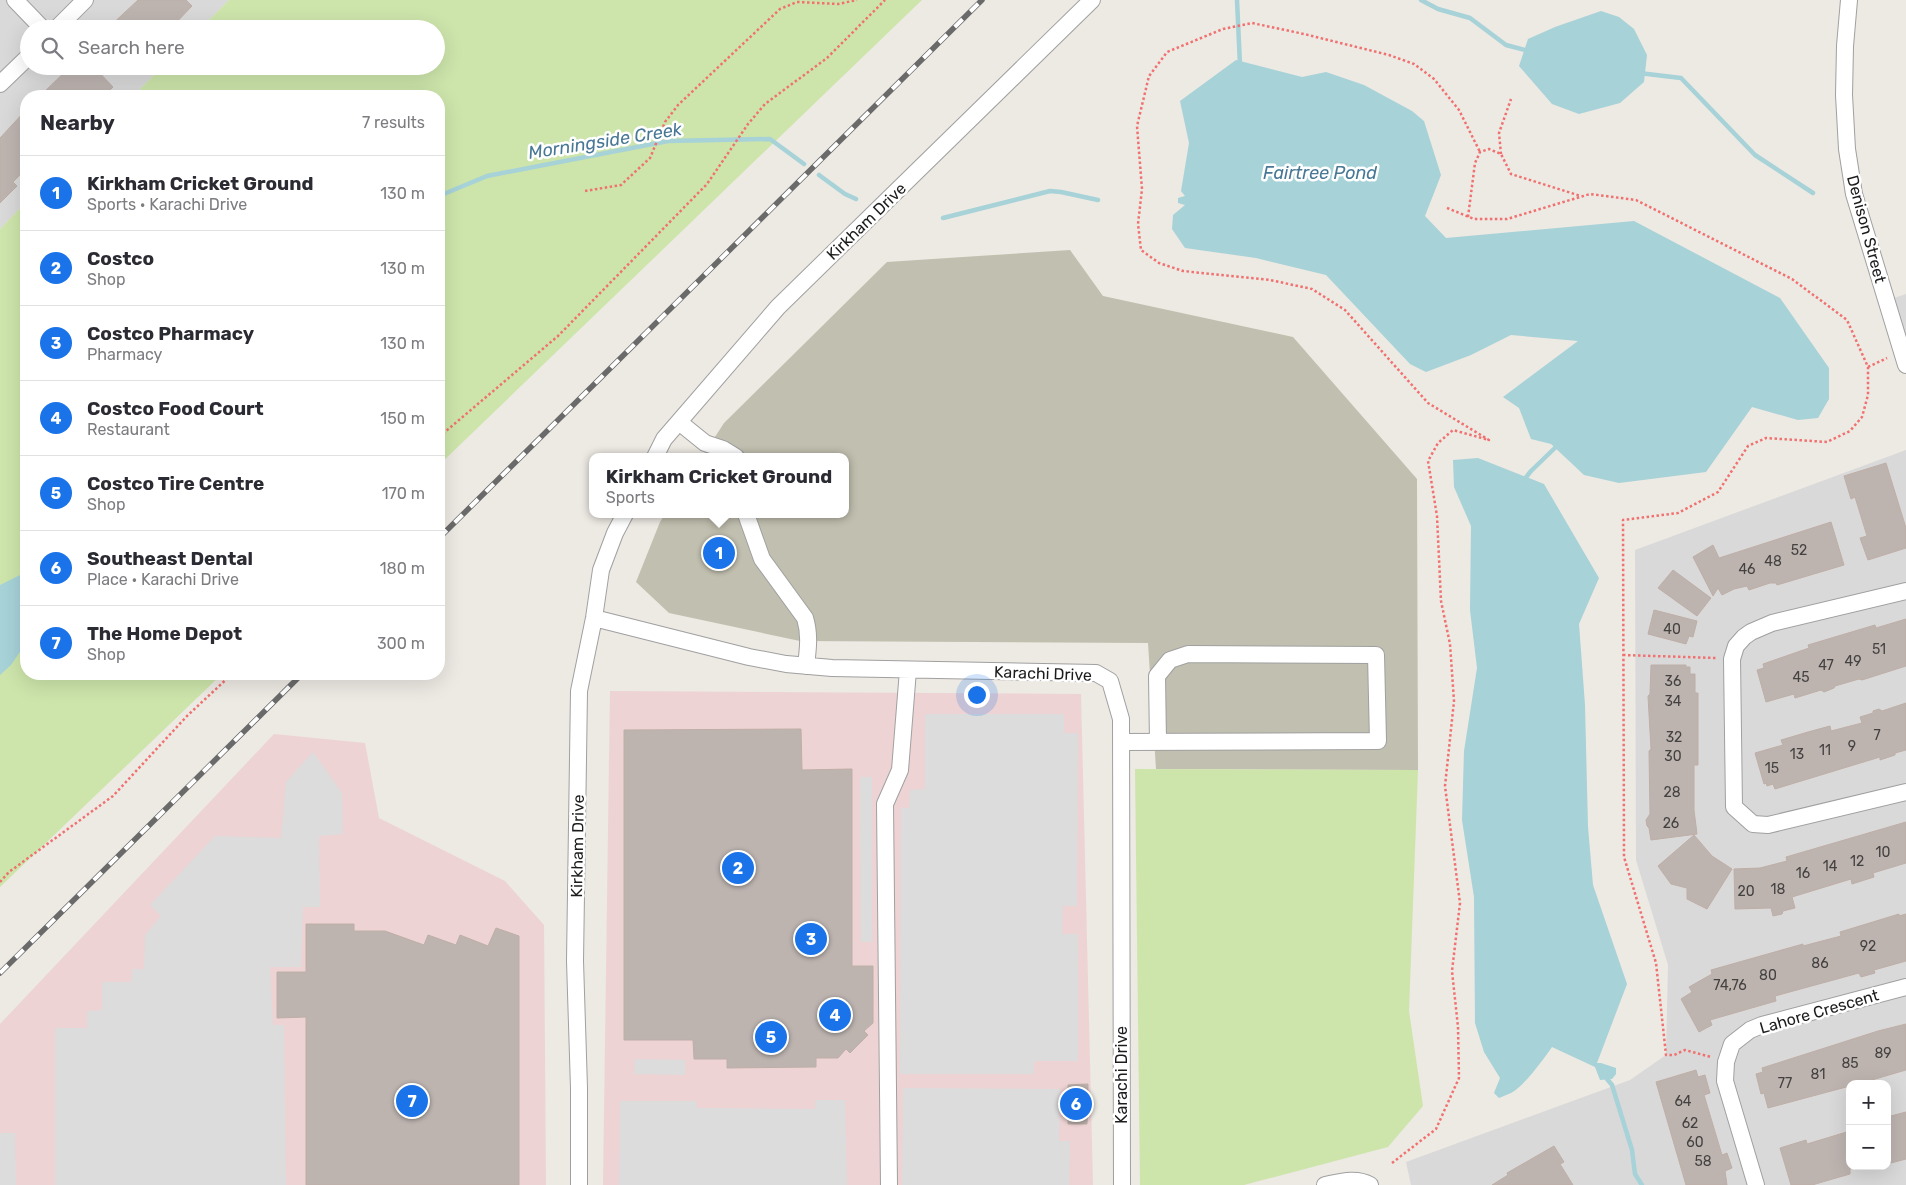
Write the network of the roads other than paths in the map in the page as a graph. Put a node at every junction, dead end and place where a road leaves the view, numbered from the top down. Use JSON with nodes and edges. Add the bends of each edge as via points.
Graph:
{"nodes":[{"id":1,"x":15,"y":0,"type":"edge"},
{"id":2,"x":85,"y":0,"type":"edge"},
{"id":3,"x":1092,"y":0,"type":"edge"},
{"id":4,"x":1849,"y":0,"type":"edge"},
{"id":5,"x":34,"y":20,"type":"edge"},
{"id":6,"x":65,"y":20,"type":"edge"},
{"id":7,"x":20,"y":65,"type":"edge"},
{"id":8,"x":0,"y":84,"type":"edge"},
{"id":9,"x":1904,"y":358,"type":"edge"},
{"id":10,"x":679,"y":422,"type":"junction"},
{"id":11,"x":657,"y":453,"type":"edge"},
{"id":12,"x":729,"y":453,"type":"edge"},
{"id":13,"x":623,"y":518,"type":"edge"},
{"id":14,"x":747,"y":518,"type":"edge"},
{"id":15,"x":1906,"y":591,"type":"edge"},
{"id":16,"x":594,"y":618,"type":"junction"},
{"id":17,"x":806,"y":666,"type":"junction"},
{"id":18,"x":908,"y":670,"type":"junction"},
{"id":19,"x":1121,"y":742,"type":"junction"},
{"id":20,"x":1158,"y":742,"type":"junction"},
{"id":21,"x":1906,"y":792,"type":"edge"},
{"id":22,"x":1906,"y":987,"type":"edge"},
{"id":23,"x":579,"y":1185,"type":"edge"},
{"id":24,"x":889,"y":1185,"type":"edge"},
{"id":25,"x":1122,"y":1185,"type":"edge"},
{"id":26,"x":1325,"y":1185,"type":"edge"},
{"id":27,"x":1370,"y":1185,"type":"edge"},
{"id":28,"x":1756,"y":1185,"type":"edge"}],
"edges":[{"from":1,"to":5,"type":"street"},
{"from":2,"to":6,"type":"street"},
{"from":3,"to":10,"type":"street","name":"Kirkham Drive","via":[[778,307]]},
{"from":4,"to":9,"type":"street","name":"Denison Street","via":[[1844,95],[1848,158],[1854,194]]},
{"from":7,"to":8,"type":"street"},
{"from":10,"to":11,"type":"street","name":"Kirkham Drive"},
{"from":10,"to":12,"type":"street","via":[[705,443]]},
{"from":13,"to":16,"type":"street","name":"Kirkham Drive","via":[[601,570]]},
{"from":14,"to":17,"type":"street","via":[[762,559],[805,618],[809,644]]},
{"from":15,"to":21,"type":"street","via":[[1772,623],[1744,637],[1732,658],[1734,807],[1753,824],[1768,825]]},
{"from":16,"to":17,"type":"street","name":"Karachi Drive","via":[[749,657]]},
{"from":16,"to":23,"type":"street","name":"Kirkham Drive","via":[[578,699],[575,961]]},
{"from":17,"to":18,"type":"street","name":"Karachi Drive"},
{"from":18,"to":19,"type":"street","name":"Karachi Drive","via":[[1096,673],[1110,681],[1121,719]]},
{"from":18,"to":24,"type":"street","via":[[900,770],[886,804]]},
{"from":19,"to":20,"type":"street"},
{"from":19,"to":25,"type":"street","name":"Karachi Drive"},
{"from":20,"to":20,"type":"street","via":[[1378,741],[1376,655],[1188,654],[1170,660],[1157,676]]},
{"from":22,"to":28,"type":"street","name":"Lahore Crescent","via":[[1762,1025],[1732,1044],[1726,1062],[1726,1081]]},
{"from":26,"to":27,"type":"street","via":[[1346,1180]]}]}
